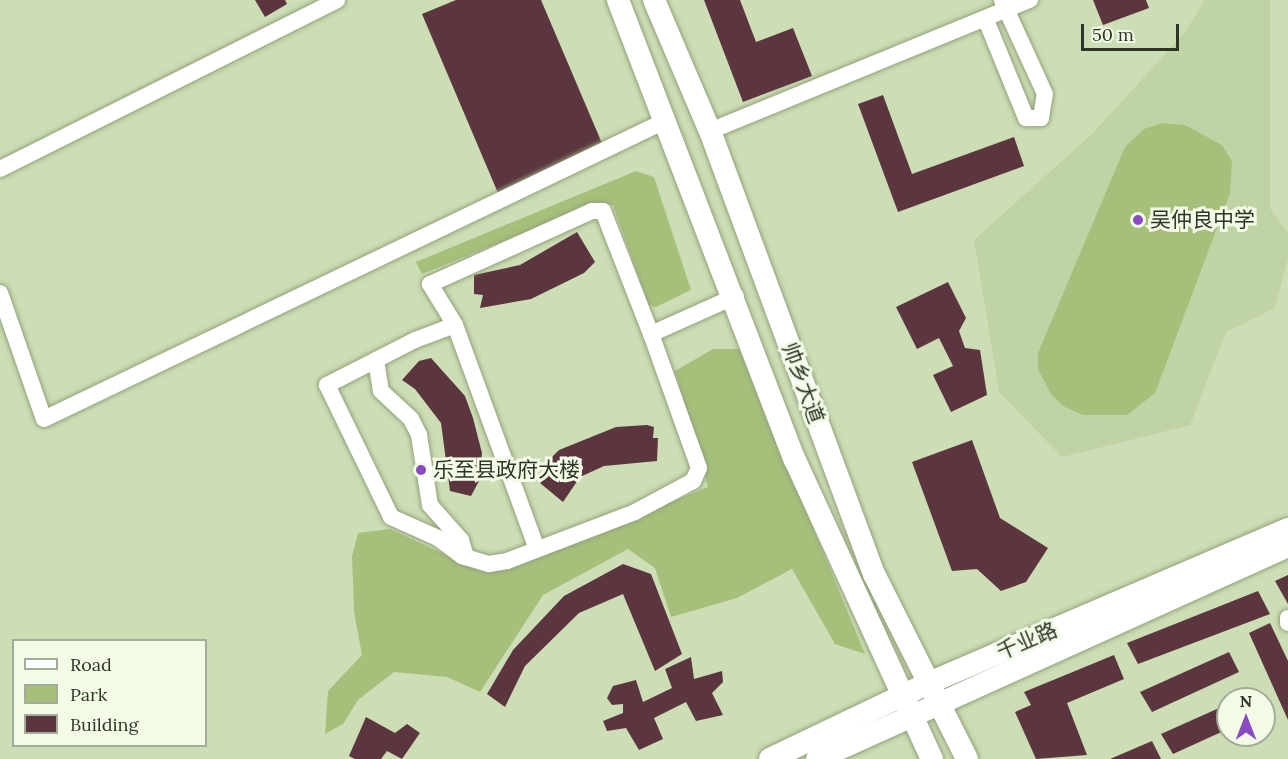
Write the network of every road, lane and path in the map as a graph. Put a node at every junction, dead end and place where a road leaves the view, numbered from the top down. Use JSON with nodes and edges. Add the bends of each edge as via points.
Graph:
{"nodes":[{"id":1,"x":338,"y":0,"type":"edge"},
{"id":2,"x":618,"y":0,"type":"edge"},
{"id":3,"x":654,"y":0,"type":"edge"},
{"id":4,"x":1030,"y":0,"type":"edge"},
{"id":5,"x":1005,"y":6,"type":"edge"},
{"id":6,"x":986,"y":20,"type":"junction"},
{"id":7,"x":667,"y":120,"type":"junction"},
{"id":8,"x":710,"y":131,"type":"junction"},
{"id":9,"x":0,"y":169,"type":"edge"},
{"id":10,"x":0,"y":293,"type":"edge"},
{"id":11,"x":736,"y":296,"type":"junction"},
{"id":12,"x":455,"y":325,"type":"junction"},
{"id":13,"x":651,"y":334,"type":"junction"},
{"id":14,"x":376,"y":360,"type":"junction"},
{"id":15,"x":1288,"y":529,"type":"edge"},
{"id":16,"x":1288,"y":546,"type":"edge"},
{"id":17,"x":537,"y":549,"type":"junction"},
{"id":18,"x":466,"y":557,"type":"junction"},
{"id":19,"x":1288,"y":618,"type":"edge"},
{"id":20,"x":1288,"y":623,"type":"edge"},
{"id":21,"x":936,"y":692,"type":"junction"},
{"id":22,"x":906,"y":706,"type":"junction"},
{"id":23,"x":770,"y":759,"type":"edge"},
{"id":24,"x":817,"y":759,"type":"edge"},
{"id":25,"x":932,"y":759,"type":"edge"},
{"id":26,"x":967,"y":759,"type":"edge"}],
"edges":[{"from":1,"to":9,"type":"street"},
{"from":2,"to":7,"type":"main road","name":"帅乡大道"},
{"from":3,"to":8,"type":"main road","name":"帅乡大道"},
{"from":4,"to":5,"type":"street"},
{"from":5,"to":6,"type":"street"},
{"from":5,"to":6,"type":"street","via":[[1046,94],[1041,118],[1026,118]]},
{"from":6,"to":8,"type":"street"},
{"from":7,"to":10,"type":"street","via":[[44,419]]},
{"from":7,"to":11,"type":"main road","name":"帅乡大道"},
{"from":8,"to":21,"type":"main road","name":"帅乡大道","via":[[874,574]]},
{"from":11,"to":13,"type":"street"},
{"from":11,"to":22,"type":"main road","name":"帅乡大道","via":[[795,460]]},
{"from":12,"to":13,"type":"street","via":[[430,284],[592,211],[603,211]]},
{"from":12,"to":14,"type":"street"},
{"from":12,"to":17,"type":"street"},
{"from":13,"to":17,"type":"street","via":[[699,468],[693,482],[635,512]]},
{"from":14,"to":18,"type":"street","via":[[381,392],[411,419],[419,435],[430,505],[461,540]]},
{"from":14,"to":18,"type":"street","via":[[327,385],[334,401],[391,517]]},
{"from":15,"to":21,"type":"main road","name":"千业路"},
{"from":16,"to":21,"type":"main road","name":"千业路"},
{"from":17,"to":18,"type":"street","via":[[489,564]]},
{"from":19,"to":20,"type":"street"},
{"from":21,"to":22,"type":"main road","name":"千业路"},
{"from":21,"to":26,"type":"main road","name":"帅乡大道"},
{"from":22,"to":23,"type":"main road","name":"千业路"},
{"from":22,"to":24,"type":"main road","name":"千业路"},
{"from":22,"to":25,"type":"main road","name":"帅乡大道"}]}
